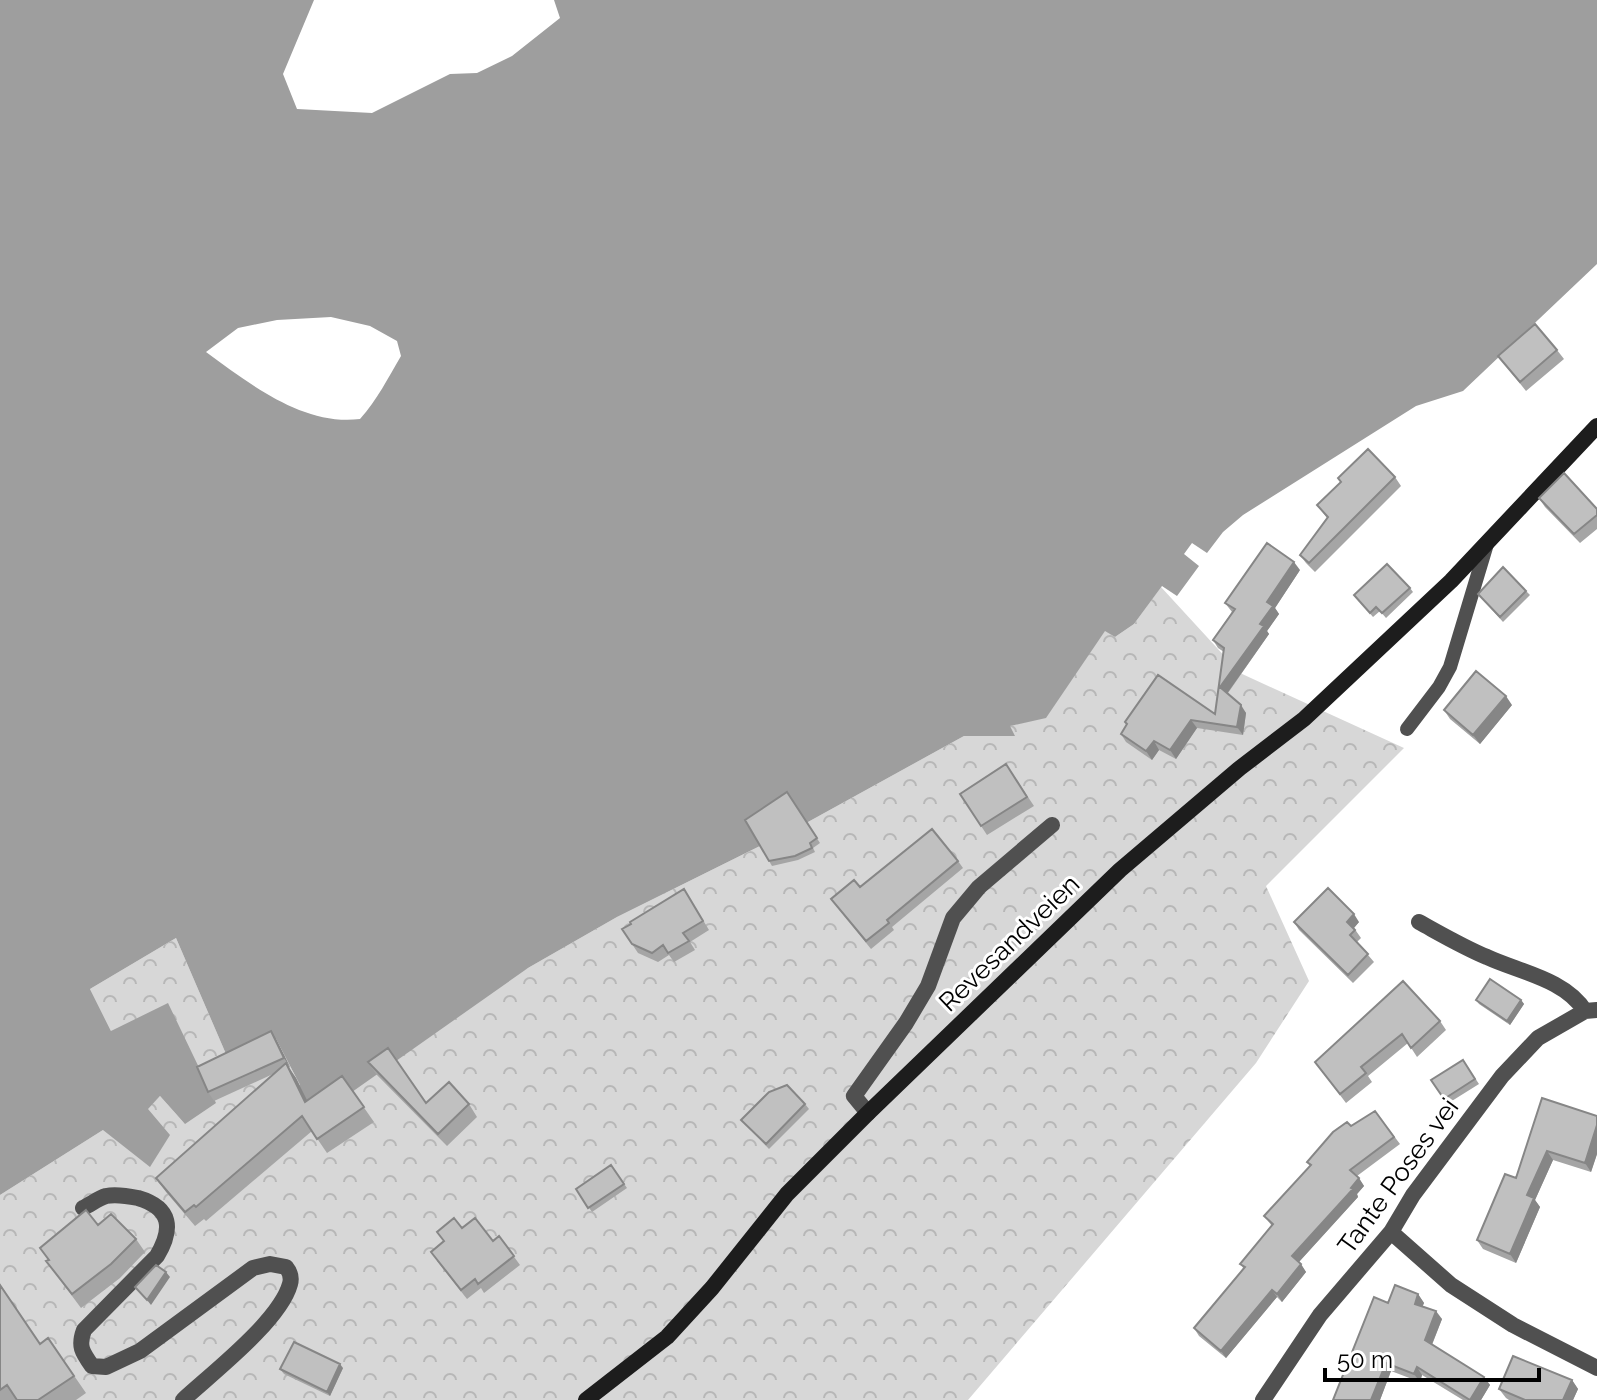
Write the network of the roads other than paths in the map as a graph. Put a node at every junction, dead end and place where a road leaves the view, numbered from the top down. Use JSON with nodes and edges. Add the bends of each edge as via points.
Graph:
{"nodes":[{"id":1,"x":1597,"y":426,"type":"edge"},
{"id":2,"x":1487,"y":543,"type":"junction"},
{"id":3,"x":1407,"y":729,"type":"dead end"},
{"id":4,"x":1052,"y":825,"type":"dead end"},
{"id":5,"x":1419,"y":922,"type":"dead end"},
{"id":6,"x":1591,"y":1010,"type":"edge"},
{"id":7,"x":868,"y":1113,"type":"junction"},
{"id":8,"x":83,"y":1208,"type":"edge"},
{"id":9,"x":1391,"y":1232,"type":"junction"},
{"id":10,"x":1597,"y":1368,"type":"edge"},
{"id":11,"x":183,"y":1400,"type":"edge"},
{"id":12,"x":586,"y":1400,"type":"edge"},
{"id":13,"x":1263,"y":1400,"type":"edge"}],
"edges":[{"from":1,"to":2,"type":"main road","name":"Revesandveien"},
{"from":2,"to":3,"type":"lane","name":"Revesandveien","via":[[1450,667]]},
{"from":2,"to":7,"type":"main road","name":"Revesandveien","via":[[1304,719],[1120,870]]},
{"from":4,"to":7,"type":"street","via":[[979,887],[953,918],[928,986],[854,1096]]},
{"from":5,"to":6,"type":"street","via":[[1565,989]]},
{"from":6,"to":9,"type":"street","name":"Tante Poses vei","via":[[1538,1038],[1502,1076]]},
{"from":7,"to":12,"type":"main road","name":"Revesandveien","via":[[787,1194],[667,1337]]},
{"from":8,"to":11,"type":"street","via":[[107,1196],[127,1195],[150,1202],[168,1223],[166,1242],[157,1256],[84,1330],[81,1350],[92,1366],[106,1367],[140,1351],[253,1268],[270,1264],[286,1267],[291,1274],[275,1311]]},
{"from":9,"to":10,"type":"street","via":[[1451,1285],[1513,1325]]},
{"from":9,"to":13,"type":"street","name":"Tante Poses vei","via":[[1320,1315]]}]}
